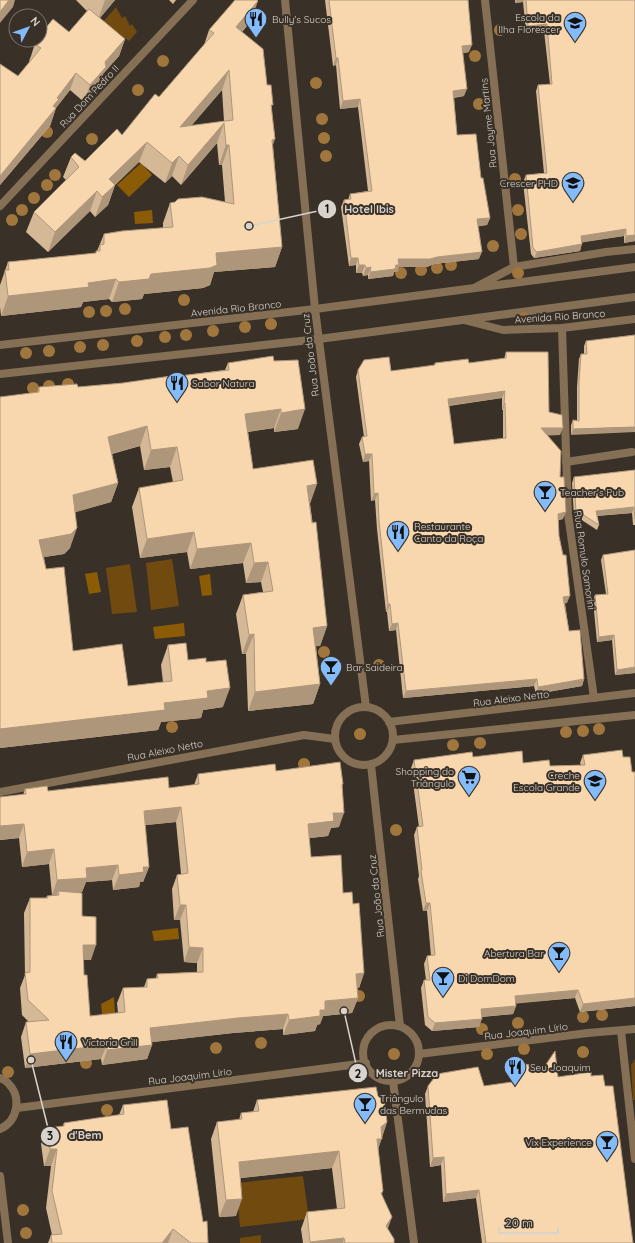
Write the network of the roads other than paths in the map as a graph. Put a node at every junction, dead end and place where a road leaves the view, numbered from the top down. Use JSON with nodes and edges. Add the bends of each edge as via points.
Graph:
{"nodes":[{"id":1,"x":193,"y":0,"type":"edge"},
{"id":2,"x":285,"y":0,"type":"edge"},
{"id":3,"x":485,"y":0,"type":"edge"},
{"id":4,"x":0,"y":206,"type":"edge"},
{"id":5,"x":635,"y":249,"type":"edge"},
{"id":6,"x":514,"y":267,"type":"junction"},
{"id":7,"x":635,"y":267,"type":"edge"},
{"id":8,"x":474,"y":288,"type":"junction"},
{"id":9,"x":635,"y":297,"type":"edge"},
{"id":10,"x":315,"y":310,"type":"junction"},
{"id":11,"x":635,"y":319,"type":"edge"},
{"id":12,"x":464,"y":320,"type":"junction"},
{"id":13,"x":562,"y":328,"type":"junction"},
{"id":14,"x":318,"y":339,"type":"junction"},
{"id":15,"x":0,"y":345,"type":"edge"},
{"id":16,"x":0,"y":374,"type":"edge"},
{"id":17,"x":632,"y":452,"type":"dead end"},
{"id":18,"x":566,"y":462,"type":"junction"},
{"id":19,"x":635,"y":693,"type":"edge"},
{"id":20,"x":594,"y":698,"type":"junction"},
{"id":21,"x":366,"y":707,"type":"junction"},
{"id":22,"x":635,"y":716,"type":"edge"},
{"id":23,"x":389,"y":722,"type":"junction"},
{"id":24,"x":335,"y":739,"type":"junction"},
{"id":25,"x":393,"y":740,"type":"junction"},
{"id":26,"x":371,"y":765,"type":"junction"},
{"id":27,"x":0,"y":792,"type":"edge"},
{"id":28,"x":400,"y":1026,"type":"junction"},
{"id":29,"x":635,"y":1029,"type":"edge"},
{"id":30,"x":621,"y":1031,"type":"junction"},
{"id":31,"x":419,"y":1054,"type":"junction"},
{"id":32,"x":366,"y":1063,"type":"junction"},
{"id":33,"x":0,"y":1078,"type":"edge"},
{"id":34,"x":392,"y":1080,"type":"junction"},
{"id":35,"x":17,"y":1108,"type":"junction"},
{"id":36,"x":0,"y":1129,"type":"edge"},
{"id":37,"x":635,"y":1159,"type":"edge"},
{"id":38,"x":0,"y":1176,"type":"edge"},
{"id":39,"x":8,"y":1243,"type":"edge"},
{"id":40,"x":414,"y":1243,"type":"edge"}],
"edges":[{"from":1,"to":4,"type":"street","name":"Rua Dom Pedro II"},
{"from":2,"to":10,"type":"street","name":"Rua João da Cruz"},
{"from":3,"to":6,"type":"street","name":"Rua Jayme Martins"},
{"from":5,"to":6,"type":"street","name":"Avenida Rio Branco"},
{"from":6,"to":8,"type":"street","name":"Avenida Rio Branco"},
{"from":7,"to":8,"type":"street","name":"Avenida Rio Branco"},
{"from":8,"to":10,"type":"street","name":"Avenida Rio Branco"},
{"from":9,"to":12,"type":"street","name":"Avenida Rio Branco"},
{"from":10,"to":14,"type":"street","name":"Rua João da Cruz"},
{"from":10,"to":15,"type":"street","name":"Avenida Rio Branco"},
{"from":11,"to":13,"type":"street","name":"Avenida Rio Branco"},
{"from":12,"to":13,"type":"street","name":"Avenida Rio Branco","via":[[503,330]]},
{"from":12,"to":14,"type":"street","name":"Avenida Rio Branco"},
{"from":13,"to":18,"type":"street","name":"Rua Romulo Samorini"},
{"from":14,"to":16,"type":"street","name":"Avenida Rio Branco"},
{"from":14,"to":21,"type":"street","name":"Rua João da Cruz"},
{"from":17,"to":18,"type":"street"},
{"from":18,"to":20,"type":"street","name":"Rua Romulo Samorini","via":[[568,514]]},
{"from":19,"to":20,"type":"street","name":"Rua Aleixo Netto"},
{"from":20,"to":23,"type":"street","name":"Rua Aleixo Netto"},
{"from":21,"to":23,"type":"street","via":[[380,712]]},
{"from":21,"to":24,"type":"street","via":[[354,709],[343,716],[336,726]]},
{"from":22,"to":25,"type":"street"},
{"from":23,"to":25,"type":"street"},
{"from":24,"to":26,"type":"street","via":[[343,757],[361,766]]},
{"from":24,"to":27,"type":"street","name":"Rua Aleixo Netto","via":[[304,735]]},
{"from":25,"to":26,"type":"street","via":[[389,751],[382,759]]},
{"from":26,"to":28,"type":"street","name":"Rua João da Cruz"},
{"from":28,"to":31,"type":"street","via":[[410,1032],[417,1042]]},
{"from":28,"to":32,"type":"street","via":[[384,1025],[370,1034],[363,1048]]},
{"from":29,"to":30,"type":"street","name":"Rua Joaquim Lírio"},
{"from":30,"to":31,"type":"street","name":"Rua Joaquim Lírio"},
{"from":30,"to":37,"type":"street"},
{"from":31,"to":34,"type":"street","via":[[411,1072],[402,1078]]},
{"from":32,"to":34,"type":"street","via":[[376,1076]]},
{"from":32,"to":35,"type":"street","name":"Rua Joaquim Lírio"},
{"from":33,"to":35,"type":"street","via":[[8,1082],[16,1094]]},
{"from":34,"to":40,"type":"street"},
{"from":35,"to":36,"type":"street","via":[[9,1123]]},
{"from":38,"to":39,"type":"street"}]}
